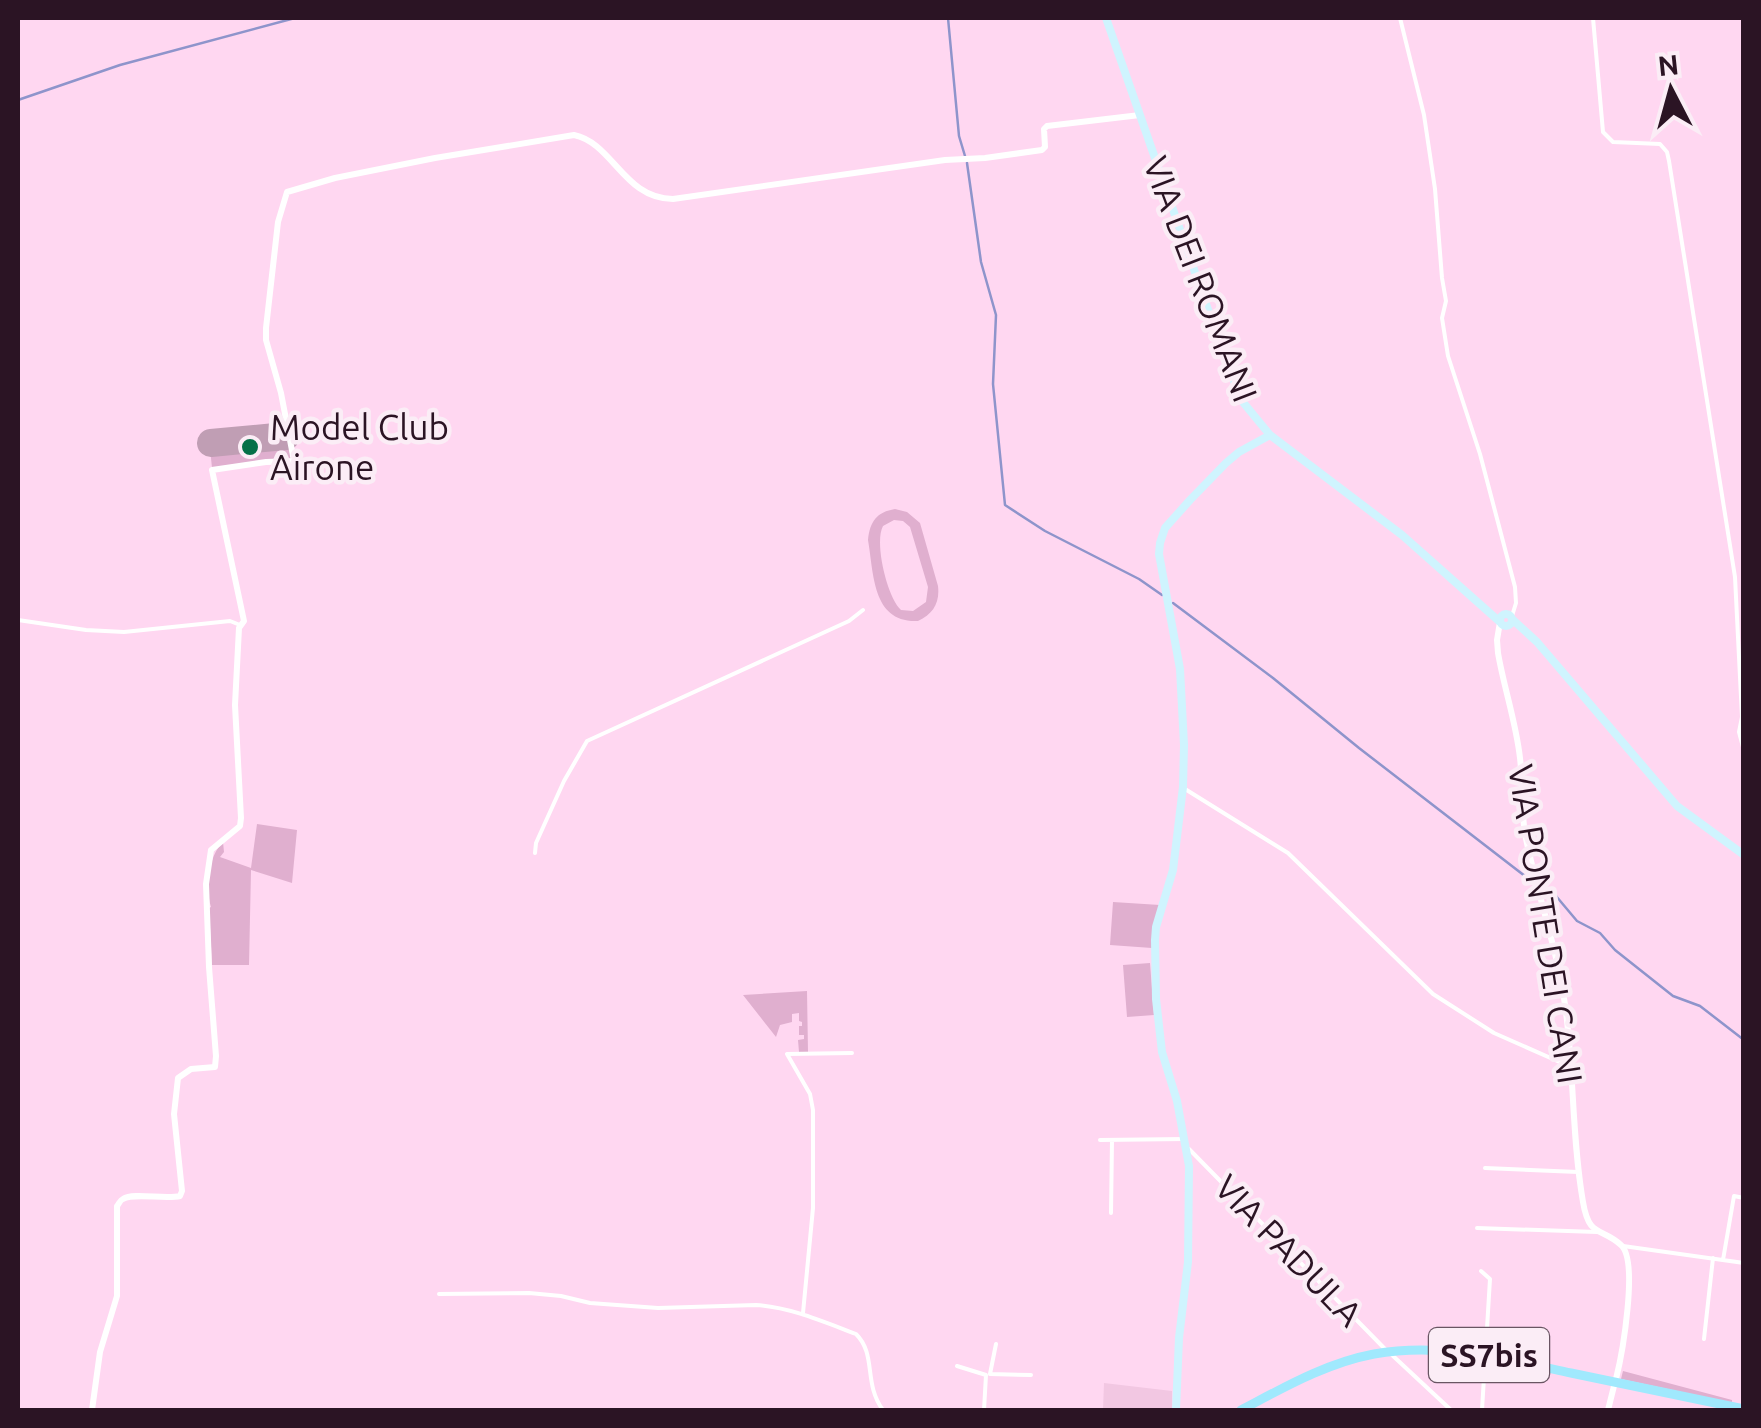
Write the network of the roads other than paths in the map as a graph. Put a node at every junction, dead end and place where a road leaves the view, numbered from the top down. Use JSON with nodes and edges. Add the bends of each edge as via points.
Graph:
{"nodes":[{"id":1,"x":1106,"y":18,"type":"edge"},
{"id":2,"x":1400,"y":18,"type":"edge"},
{"id":3,"x":1593,"y":18,"type":"edge"},
{"id":4,"x":1140,"y":114,"type":"junction"},
{"id":5,"x":1270,"y":434,"type":"junction"},
{"id":6,"x":863,"y":610,"type":"dead end"},
{"id":7,"x":18,"y":620,"type":"edge"},
{"id":8,"x":1506,"y":620,"type":"junction"},
{"id":9,"x":240,"y":625,"type":"junction"},
{"id":10,"x":1744,"y":751,"type":"edge"},
{"id":11,"x":1183,"y":787,"type":"junction"},
{"id":12,"x":534,"y":853,"type":"dead end"},
{"id":13,"x":1744,"y":854,"type":"edge"},
{"id":14,"x":852,"y":1053,"type":"dead end"},
{"id":15,"x":1571,"y":1066,"type":"junction"},
{"id":16,"x":1100,"y":1140,"type":"dead end"},
{"id":17,"x":1112,"y":1140,"type":"junction"},
{"id":18,"x":1187,"y":1143,"type":"junction"},
{"id":19,"x":1484,"y":1168,"type":"dead end"},
{"id":20,"x":1578,"y":1172,"type":"junction"},
{"id":21,"x":1744,"y":1198,"type":"edge"},
{"id":22,"x":1111,"y":1213,"type":"dead end"},
{"id":23,"x":1477,"y":1228,"type":"dead end"},
{"id":24,"x":1598,"y":1232,"type":"junction"},
{"id":25,"x":1623,"y":1246,"type":"junction"},
{"id":26,"x":1713,"y":1258,"type":"junction"},
{"id":27,"x":1723,"y":1260,"type":"junction"},
{"id":28,"x":1744,"y":1264,"type":"edge"},
{"id":29,"x":1482,"y":1271,"type":"dead end"},
{"id":30,"x":439,"y":1294,"type":"dead end"},
{"id":31,"x":802,"y":1314,"type":"junction"},
{"id":32,"x":1704,"y":1340,"type":"dead end"},
{"id":33,"x":996,"y":1344,"type":"dead end"},
{"id":34,"x":1389,"y":1352,"type":"junction"},
{"id":35,"x":1485,"y":1354,"type":"junction"},
{"id":36,"x":958,"y":1366,"type":"dead end"},
{"id":37,"x":988,"y":1375,"type":"junction"},
{"id":38,"x":1031,"y":1375,"type":"dead end"},
{"id":39,"x":1744,"y":1409,"type":"edge"},
{"id":40,"x":92,"y":1410,"type":"edge"},
{"id":41,"x":883,"y":1410,"type":"edge"},
{"id":42,"x":984,"y":1410,"type":"edge"},
{"id":43,"x":1176,"y":1410,"type":"edge"},
{"id":44,"x":1240,"y":1410,"type":"edge"},
{"id":45,"x":1450,"y":1410,"type":"edge"},
{"id":46,"x":1482,"y":1410,"type":"edge"},
{"id":47,"x":1608,"y":1410,"type":"edge"}],
"edges":[{"from":1,"to":4,"type":"main road","name":"VIA DEI ROMANI"},
{"from":2,"to":8,"type":"street","via":[[1435,189],[1448,356],[1517,597]]},
{"from":3,"to":10,"type":"street","via":[[1604,132],[1614,142],[1660,144],[1669,161],[1736,577]]},
{"from":4,"to":5,"type":"main road","name":"VIA DEI ROMANI","via":[[1236,389]]},
{"from":4,"to":9,"type":"street","via":[[1055,124],[1044,129],[1043,150],[660,199],[574,135],[287,192],[266,328],[294,461],[212,470]]},
{"from":5,"to":8,"type":"main road","name":"VIA DEI ROMANI"},
{"from":5,"to":11,"type":"main road","name":"VIA PADULA","via":[[1226,462],[1165,528],[1160,543],[1180,669]]},
{"from":6,"to":12,"type":"street","via":[[587,741]]},
{"from":7,"to":9,"type":"street","via":[[124,632]]},
{"from":8,"to":13,"type":"main road","via":[[1537,642],[1677,806]]},
{"from":8,"to":15,"type":"street","name":"VIA PONTE DEI CANI","via":[[1498,653]]},
{"from":9,"to":40,"type":"street","via":[[240,826],[211,850],[206,884],[214,1067],[178,1078],[180,1196],[129,1197],[118,1206],[117,1296]]},
{"from":11,"to":15,"type":"street","via":[[1288,853],[1433,994],[1506,1039]]},
{"from":11,"to":18,"type":"main road","name":"VIA PADULA","via":[[1154,968],[1162,1052]]},
{"from":14,"to":31,"type":"street","via":[[788,1054],[814,1110]]},
{"from":15,"to":20,"type":"street","name":"VIA PONTE DEI CANI"},
{"from":16,"to":17,"type":"street"},
{"from":17,"to":18,"type":"street"},
{"from":17,"to":22,"type":"street"},
{"from":18,"to":34,"type":"street","name":"VIA PADULA"},
{"from":18,"to":43,"type":"main road","name":"VIA PADULA","via":[[1188,1262]]},
{"from":19,"to":20,"type":"street"},
{"from":20,"to":24,"type":"street","name":"VIA PONTE DEI CANI","via":[[1584,1208]]},
{"from":21,"to":27,"type":"street","via":[[1734,1196]]},
{"from":23,"to":24,"type":"street"},
{"from":24,"to":25,"type":"street"},
{"from":25,"to":26,"type":"street"},
{"from":25,"to":47,"type":"street","via":[[1630,1279]]},
{"from":26,"to":27,"type":"street"},
{"from":26,"to":32,"type":"street"},
{"from":27,"to":28,"type":"street"},
{"from":29,"to":35,"type":"street","via":[[1490,1280]]},
{"from":30,"to":31,"type":"street","via":[[528,1293],[658,1308],[756,1305]]},
{"from":31,"to":41,"type":"street","via":[[861,1339],[874,1398]]},
{"from":33,"to":37,"type":"street"},
{"from":34,"to":35,"type":"main road","number":"SS7bis"},
{"from":34,"to":44,"type":"main road","number":"SS7bis","via":[[1318,1372]]},
{"from":34,"to":45,"type":"street","name":"VIA PADULA"},
{"from":35,"to":39,"type":"main road","number":"SS7bis"},
{"from":35,"to":46,"type":"street"},
{"from":36,"to":37,"type":"street"},
{"from":37,"to":38,"type":"street"},
{"from":37,"to":42,"type":"street"}]}
